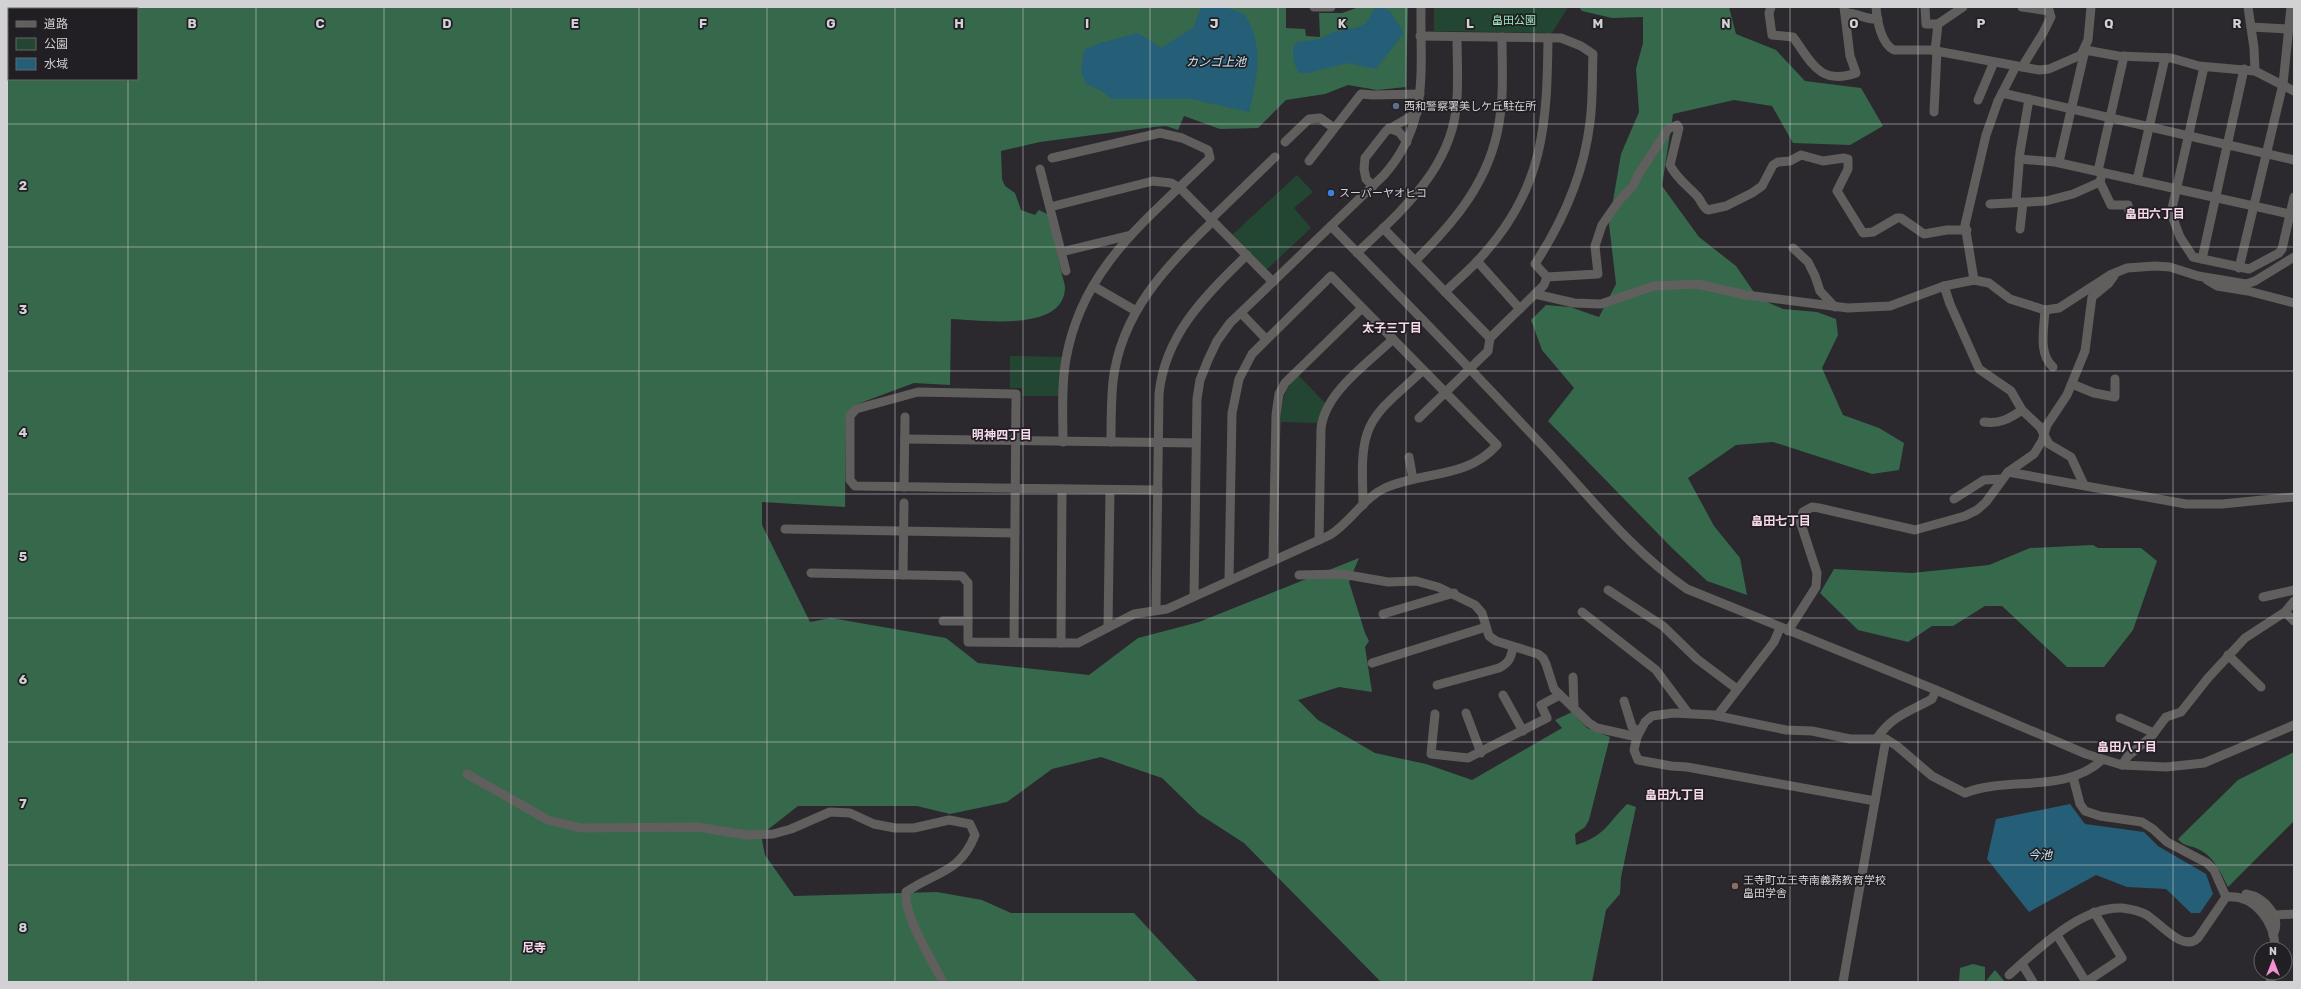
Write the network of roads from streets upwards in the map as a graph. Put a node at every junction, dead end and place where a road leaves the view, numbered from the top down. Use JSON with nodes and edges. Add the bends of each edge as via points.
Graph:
{"nodes":[{"id":1,"x":1314,"y":7,"type":"edge"},
{"id":2,"x":1331,"y":7,"type":"edge"},
{"id":3,"x":1421,"y":7,"type":"edge"},
{"id":4,"x":1771,"y":7,"type":"edge"},
{"id":5,"x":1876,"y":7,"type":"edge"},
{"id":6,"x":1925,"y":7,"type":"edge"},
{"id":7,"x":1963,"y":7,"type":"edge"},
{"id":8,"x":2022,"y":7,"type":"edge"},
{"id":9,"x":2091,"y":7,"type":"edge"},
{"id":10,"x":2248,"y":7,"type":"edge"},
{"id":11,"x":2291,"y":7,"type":"edge"},
{"id":12,"x":2049,"y":9,"type":"edge"},
{"id":13,"x":1845,"y":10,"type":"edge"},
{"id":14,"x":1878,"y":19,"type":"junction"},
{"id":15,"x":1938,"y":24,"type":"junction"},
{"id":16,"x":2251,"y":27,"type":"junction"},
{"id":17,"x":2289,"y":29,"type":"junction"},
{"id":18,"x":1420,"y":36,"type":"junction"},
{"id":19,"x":1457,"y":37,"type":"junction"},
{"id":20,"x":1502,"y":37,"type":"junction"},
{"id":21,"x":1548,"y":38,"type":"junction"},
{"id":22,"x":2085,"y":50,"type":"junction"},
{"id":23,"x":1936,"y":51,"type":"junction"},
{"id":24,"x":2124,"y":56,"type":"junction"},
{"id":25,"x":2165,"y":58,"type":"junction"},
{"id":26,"x":1994,"y":62,"type":"junction"},
{"id":27,"x":2019,"y":66,"type":"junction"},
{"id":28,"x":2204,"y":67,"type":"junction"},
{"id":29,"x":2244,"y":69,"type":"junction"},
{"id":30,"x":2255,"y":71,"type":"junction"},
{"id":31,"x":2283,"y":84,"type":"junction"},
{"id":32,"x":2294,"y":91,"type":"edge"},
{"id":33,"x":2002,"y":93,"type":"junction"},
{"id":34,"x":1420,"y":94,"type":"junction"},
{"id":35,"x":2030,"y":99,"type":"junction"},
{"id":36,"x":1978,"y":100,"type":"dead end"},
{"id":37,"x":2072,"y":109,"type":"junction"},
{"id":38,"x":1934,"y":112,"type":"dead end"},
{"id":39,"x":1417,"y":113,"type":"junction"},
{"id":40,"x":2110,"y":118,"type":"junction"},
{"id":41,"x":2149,"y":127,"type":"junction"},
{"id":42,"x":1334,"y":128,"type":"junction"},
{"id":43,"x":1389,"y":128,"type":"junction"},
{"id":44,"x":2189,"y":136,"type":"junction"},
{"id":45,"x":1285,"y":142,"type":"dead end"},
{"id":46,"x":1407,"y":142,"type":"junction"},
{"id":47,"x":2228,"y":145,"type":"junction"},
{"id":48,"x":2266,"y":154,"type":"junction"},
{"id":49,"x":1275,"y":157,"type":"dead end"},
{"id":50,"x":1052,"y":158,"type":"dead end"},
{"id":51,"x":2019,"y":159,"type":"junction"},
{"id":52,"x":2294,"y":160,"type":"edge"},
{"id":53,"x":1309,"y":161,"type":"dead end"},
{"id":54,"x":2059,"y":162,"type":"junction"},
{"id":55,"x":1040,"y":169,"type":"dead end"},
{"id":56,"x":2100,"y":172,"type":"junction"},
{"id":57,"x":2137,"y":180,"type":"junction"},
{"id":58,"x":2100,"y":182,"type":"junction"},
{"id":59,"x":1373,"y":186,"type":"junction"},
{"id":60,"x":1180,"y":188,"type":"junction"},
{"id":61,"x":2177,"y":189,"type":"junction"},
{"id":62,"x":2216,"y":197,"type":"junction"},
{"id":63,"x":2294,"y":197,"type":"edge"},
{"id":64,"x":2020,"y":202,"type":"junction"},
{"id":65,"x":1990,"y":204,"type":"dead end"},
{"id":66,"x":2254,"y":205,"type":"junction"},
{"id":67,"x":1050,"y":207,"type":"junction"},
{"id":68,"x":2292,"y":214,"type":"edge"},
{"id":69,"x":2130,"y":216,"type":"dead end"},
{"id":70,"x":1212,"y":220,"type":"junction"},
{"id":71,"x":1331,"y":226,"type":"junction"},
{"id":72,"x":1383,"y":228,"type":"junction"},
{"id":73,"x":2020,"y":229,"type":"dead end"},
{"id":74,"x":1967,"y":230,"type":"junction"},
{"id":75,"x":1131,"y":235,"type":"junction"},
{"id":76,"x":1792,"y":248,"type":"dead end"},
{"id":77,"x":1061,"y":252,"type":"junction"},
{"id":78,"x":1358,"y":253,"type":"junction"},
{"id":79,"x":1247,"y":255,"type":"junction"},
{"id":80,"x":2294,"y":257,"type":"edge"},
{"id":81,"x":2202,"y":260,"type":"junction"},
{"id":82,"x":1415,"y":261,"type":"junction"},
{"id":83,"x":1477,"y":262,"type":"junction"},
{"id":84,"x":2239,"y":268,"type":"junction"},
{"id":85,"x":1066,"y":271,"type":"dead end"},
{"id":86,"x":2117,"y":272,"type":"junction"},
{"id":87,"x":1547,"y":277,"type":"junction"},
{"id":88,"x":1974,"y":280,"type":"junction"},
{"id":89,"x":2207,"y":280,"type":"dead end"},
{"id":90,"x":1273,"y":282,"type":"junction"},
{"id":91,"x":1093,"y":286,"type":"junction"},
{"id":92,"x":1944,"y":286,"type":"junction"},
{"id":93,"x":1445,"y":292,"type":"junction"},
{"id":94,"x":1535,"y":294,"type":"junction"},
{"id":95,"x":2294,"y":303,"type":"edge"},
{"id":96,"x":1835,"y":306,"type":"junction"},
{"id":97,"x":1362,"y":308,"type":"junction"},
{"id":98,"x":1520,"y":309,"type":"junction"},
{"id":99,"x":2045,"y":310,"type":"junction"},
{"id":100,"x":1136,"y":311,"type":"junction"},
{"id":101,"x":1241,"y":312,"type":"junction"},
{"id":102,"x":1490,"y":338,"type":"junction"},
{"id":103,"x":1266,"y":339,"type":"junction"},
{"id":104,"x":1393,"y":339,"type":"junction"},
{"id":105,"x":2053,"y":368,"type":"dead end"},
{"id":106,"x":1423,"y":370,"type":"junction"},
{"id":107,"x":1469,"y":370,"type":"junction"},
{"id":108,"x":2115,"y":379,"type":"dead end"},
{"id":109,"x":2072,"y":384,"type":"junction"},
{"id":110,"x":1445,"y":392,"type":"junction"},
{"id":111,"x":2022,"y":410,"type":"junction"},
{"id":112,"x":905,"y":417,"type":"dead end"},
{"id":113,"x":1419,"y":418,"type":"dead end"},
{"id":114,"x":1984,"y":422,"type":"dead end"},
{"id":115,"x":2044,"y":433,"type":"junction"},
{"id":116,"x":905,"y":439,"type":"junction"},
{"id":117,"x":1016,"y":441,"type":"junction"},
{"id":118,"x":1063,"y":442,"type":"junction"},
{"id":119,"x":1111,"y":442,"type":"junction"},
{"id":120,"x":1158,"y":443,"type":"junction"},
{"id":121,"x":1196,"y":443,"type":"junction"},
{"id":122,"x":1409,"y":457,"type":"dead end"},
{"id":123,"x":2008,"y":472,"type":"junction"},
{"id":124,"x":1413,"y":479,"type":"junction"},
{"id":125,"x":2002,"y":479,"type":"junction"},
{"id":126,"x":2084,"y":486,"type":"junction"},
{"id":127,"x":904,"y":487,"type":"junction"},
{"id":128,"x":1015,"y":488,"type":"junction"},
{"id":129,"x":1062,"y":489,"type":"junction"},
{"id":130,"x":1110,"y":490,"type":"junction"},
{"id":131,"x":1158,"y":490,"type":"junction"},
{"id":132,"x":2294,"y":497,"type":"edge"},
{"id":133,"x":1954,"y":499,"type":"dead end"},
{"id":134,"x":904,"y":503,"type":"dead end"},
{"id":135,"x":1363,"y":505,"type":"junction"},
{"id":136,"x":785,"y":529,"type":"dead end"},
{"id":137,"x":903,"y":531,"type":"junction"},
{"id":138,"x":1015,"y":532,"type":"junction"},
{"id":139,"x":1319,"y":540,"type":"junction"},
{"id":140,"x":1274,"y":561,"type":"junction"},
{"id":141,"x":811,"y":573,"type":"dead end"},
{"id":142,"x":903,"y":575,"type":"junction"},
{"id":143,"x":1299,"y":575,"type":"dead end"},
{"id":144,"x":1229,"y":580,"type":"junction"},
{"id":145,"x":1608,"y":590,"type":"dead end"},
{"id":146,"x":2294,"y":590,"type":"edge"},
{"id":147,"x":1454,"y":593,"type":"junction"},
{"id":148,"x":1194,"y":596,"type":"junction"},
{"id":149,"x":2263,"y":597,"type":"dead end"},
{"id":150,"x":2294,"y":601,"type":"edge"},
{"id":151,"x":1156,"y":610,"type":"junction"},
{"id":152,"x":1582,"y":612,"type":"dead end"},
{"id":153,"x":2285,"y":612,"type":"junction"},
{"id":154,"x":1383,"y":614,"type":"dead end"},
{"id":155,"x":943,"y":621,"type":"dead end"},
{"id":156,"x":968,"y":621,"type":"junction"},
{"id":157,"x":2294,"y":621,"type":"edge"},
{"id":158,"x":1108,"y":627,"type":"junction"},
{"id":159,"x":1486,"y":627,"type":"junction"},
{"id":160,"x":1784,"y":630,"type":"junction"},
{"id":161,"x":1014,"y":642,"type":"junction"},
{"id":162,"x":1060,"y":643,"type":"junction"},
{"id":163,"x":1513,"y":647,"type":"junction"},
{"id":164,"x":2228,"y":655,"type":"junction"},
{"id":165,"x":1372,"y":663,"type":"dead end"},
{"id":166,"x":1573,"y":677,"type":"dead end"},
{"id":167,"x":1437,"y":685,"type":"dead end"},
{"id":168,"x":2261,"y":687,"type":"dead end"},
{"id":169,"x":1737,"y":689,"type":"junction"},
{"id":170,"x":1936,"y":690,"type":"junction"},
{"id":171,"x":1503,"y":695,"type":"dead end"},
{"id":172,"x":1560,"y":695,"type":"junction"},
{"id":173,"x":1624,"y":701,"type":"dead end"},
{"id":174,"x":1574,"y":707,"type":"junction"},
{"id":175,"x":1466,"y":713,"type":"dead end"},
{"id":176,"x":1688,"y":713,"type":"junction"},
{"id":177,"x":1435,"y":714,"type":"dead end"},
{"id":178,"x":1717,"y":716,"type":"junction"},
{"id":179,"x":2120,"y":718,"type":"dead end"},
{"id":180,"x":2294,"y":725,"type":"edge"},
{"id":181,"x":1523,"y":731,"type":"junction"},
{"id":182,"x":2154,"y":733,"type":"junction"},
{"id":183,"x":1638,"y":735,"type":"junction"},
{"id":184,"x":1881,"y":739,"type":"junction"},
{"id":185,"x":1481,"y":753,"type":"junction"},
{"id":186,"x":2102,"y":760,"type":"junction"},
{"id":187,"x":2122,"y":765,"type":"junction"},
{"id":188,"x":467,"y":774,"type":"dead end"},
{"id":189,"x":2073,"y":777,"type":"junction"},
{"id":190,"x":1874,"y":801,"type":"junction"},
{"id":191,"x":2226,"y":896,"type":"junction"},
{"id":192,"x":2236,"y":896,"type":"junction"},
{"id":193,"x":2094,"y":912,"type":"junction"},
{"id":194,"x":2294,"y":914,"type":"edge"},
{"id":195,"x":2274,"y":915,"type":"junction"},
{"id":196,"x":2273,"y":935,"type":"junction"},
{"id":197,"x":2057,"y":936,"type":"junction"},
{"id":198,"x":2274,"y":941,"type":"edge"},
{"id":199,"x":2022,"y":964,"type":"junction"},
{"id":200,"x":2009,"y":975,"type":"dead end"},
{"id":201,"x":943,"y":982,"type":"edge"},
{"id":202,"x":1842,"y":982,"type":"edge"},
{"id":203,"x":2033,"y":982,"type":"edge"},
{"id":204,"x":2086,"y":982,"type":"edge"}],
"edges":[{"from":1,"to":2,"type":"street"},
{"from":3,"to":18,"type":"street"},
{"from":4,"to":13,"type":"street","via":[[1769,13],[1772,35],[1793,37],[1809,62],[1827,74],[1835,76],[1856,73],[1850,51]]},
{"from":5,"to":14,"type":"street"},
{"from":6,"to":15,"type":"street","via":[[1926,24]]},
{"from":7,"to":15,"type":"street"},
{"from":8,"to":12,"type":"street"},
{"from":9,"to":22,"type":"street"},
{"from":10,"to":16,"type":"street"},
{"from":11,"to":17,"type":"street"},
{"from":12,"to":27,"type":"street","via":[[2051,17],[2044,33]]},
{"from":13,"to":14,"type":"street","via":[[1866,19]]},
{"from":14,"to":23,"type":"street","via":[[1890,48]]},
{"from":15,"to":23,"type":"street"},
{"from":16,"to":17,"type":"street"},
{"from":16,"to":30,"type":"street"},
{"from":17,"to":31,"type":"street"},
{"from":18,"to":19,"type":"street"},
{"from":18,"to":34,"type":"street"},
{"from":19,"to":20,"type":"street"},
{"from":19,"to":72,"type":"street","via":[[1456,111],[1448,141],[1427,182]]},
{"from":20,"to":21,"type":"street"},
{"from":20,"to":82,"type":"street","via":[[1500,112],[1488,162],[1461,212]]},
{"from":21,"to":83,"type":"street","via":[[1546,111],[1538,156],[1519,204],[1496,240]]},
{"from":21,"to":87,"type":"street","via":[[1568,40],[1593,54],[1590,121],[1584,156],[1566,209],[1535,264]]},
{"from":22,"to":24,"type":"street"},
{"from":22,"to":27,"type":"street","via":[[2077,58],[2049,69]]},
{"from":22,"to":37,"type":"street"},
{"from":23,"to":26,"type":"street"},
{"from":23,"to":38,"type":"street"},
{"from":24,"to":25,"type":"street"},
{"from":24,"to":40,"type":"street"},
{"from":25,"to":28,"type":"street"},
{"from":25,"to":41,"type":"street"},
{"from":26,"to":27,"type":"street"},
{"from":26,"to":36,"type":"street"},
{"from":27,"to":33,"type":"street"},
{"from":28,"to":29,"type":"street"},
{"from":28,"to":44,"type":"street"},
{"from":29,"to":30,"type":"street"},
{"from":29,"to":47,"type":"street"},
{"from":30,"to":31,"type":"street"},
{"from":31,"to":32,"type":"street"},
{"from":31,"to":48,"type":"street"},
{"from":33,"to":35,"type":"street"},
{"from":33,"to":74,"type":"street","via":[[1976,172],[1965,225]]},
{"from":34,"to":39,"type":"street"},
{"from":34,"to":42,"type":"street","via":[[1361,94]]},
{"from":35,"to":37,"type":"street"},
{"from":35,"to":51,"type":"street"},
{"from":37,"to":40,"type":"street"},
{"from":37,"to":54,"type":"street"},
{"from":39,"to":43,"type":"street"},
{"from":39,"to":46,"type":"street"},
{"from":40,"to":41,"type":"street"},
{"from":40,"to":56,"type":"street"},
{"from":41,"to":44,"type":"street"},
{"from":41,"to":57,"type":"street"},
{"from":42,"to":45,"type":"street","via":[[1320,118],[1309,119]]},
{"from":42,"to":53,"type":"street"},
{"from":43,"to":46,"type":"street","via":[[1398,132]]},
{"from":43,"to":59,"type":"street","via":[[1363,162],[1366,179]]},
{"from":44,"to":47,"type":"street"},
{"from":44,"to":61,"type":"street"},
{"from":46,"to":59,"type":"street","via":[[1392,166]]},
{"from":47,"to":48,"type":"street"},
{"from":47,"to":62,"type":"street"},
{"from":48,"to":52,"type":"street"},
{"from":48,"to":66,"type":"street"},
{"from":49,"to":70,"type":"street"},
{"from":50,"to":60,"type":"street","via":[[1152,134],[1173,135],[1208,150],[1210,158]]},
{"from":51,"to":54,"type":"street"},
{"from":51,"to":64,"type":"street"},
{"from":54,"to":56,"type":"street"},
{"from":55,"to":67,"type":"street"},
{"from":56,"to":57,"type":"street"},
{"from":56,"to":58,"type":"street"},
{"from":57,"to":61,"type":"street"},
{"from":58,"to":64,"type":"street","via":[[2061,198]]},
{"from":58,"to":69,"type":"street","via":[[2111,205],[2128,205]]},
{"from":59,"to":71,"type":"street"},
{"from":60,"to":67,"type":"street","via":[[1171,182],[1153,180]]},
{"from":60,"to":70,"type":"street"},
{"from":60,"to":75,"type":"street"},
{"from":61,"to":62,"type":"street"},
{"from":61,"to":81,"type":"street","via":[[2171,213],[2180,237],[2193,257]]},
{"from":62,"to":66,"type":"street"},
{"from":62,"to":81,"type":"street"},
{"from":63,"to":68,"type":"street"},
{"from":64,"to":65,"type":"street"},
{"from":64,"to":73,"type":"street"},
{"from":66,"to":68,"type":"street"},
{"from":66,"to":84,"type":"street"},
{"from":67,"to":77,"type":"street"},
{"from":68,"to":84,"type":"street","via":[[2279,254],[2249,269]]},
{"from":70,"to":79,"type":"street"},
{"from":70,"to":100,"type":"street","via":[[1169,264],[1150,287]]},
{"from":71,"to":78,"type":"street"},
{"from":71,"to":90,"type":"street"},
{"from":72,"to":78,"type":"street"},
{"from":72,"to":82,"type":"street"},
{"from":74,"to":87,"type":"street","via":[[1924,234],[1901,218],[1897,218],[1873,232],[1863,233],[1836,190],[1848,169],[1848,160],[1844,158],[1823,162],[1801,155],[1790,162],[1778,162],[1762,186],[1752,193],[1726,206],[1708,210],[1670,166],[1679,128],[1674,125],[1668,129],[1633,186],[1602,225],[1595,246],[1598,274]]},
{"from":74,"to":88,"type":"street"},
{"from":75,"to":77,"type":"street"},
{"from":75,"to":91,"type":"street","via":[[1114,253]]},
{"from":76,"to":96,"type":"street","via":[[1808,262],[1820,291]]},
{"from":77,"to":85,"type":"street"},
{"from":78,"to":107,"type":"street"},
{"from":79,"to":90,"type":"street"},
{"from":79,"to":120,"type":"street","via":[[1200,302],[1172,345],[1160,384]]},
{"from":80,"to":86,"type":"street","via":[[2246,284],[2155,266],[2128,268]]},
{"from":81,"to":84,"type":"street"},
{"from":82,"to":93,"type":"street"},
{"from":83,"to":93,"type":"street"},
{"from":83,"to":98,"type":"street"},
{"from":86,"to":99,"type":"street","via":[[2059,308]]},
{"from":86,"to":109,"type":"street","via":[[2109,283],[2092,297],[2085,351]]},
{"from":87,"to":94,"type":"street","via":[[1544,285]]},
{"from":88,"to":92,"type":"street"},
{"from":88,"to":99,"type":"street","via":[[1989,283],[2010,299]]},
{"from":89,"to":95,"type":"street","via":[[2217,286]]},
{"from":90,"to":101,"type":"street"},
{"from":91,"to":100,"type":"street"},
{"from":91,"to":118,"type":"street","via":[[1077,318],[1066,360]]},
{"from":92,"to":96,"type":"street","via":[[1890,306]]},
{"from":92,"to":111,"type":"street","via":[[1979,369],[2005,386]]},
{"from":93,"to":102,"type":"street"},
{"from":94,"to":96,"type":"street","via":[[1574,303],[1601,304],[1654,286],[1697,284],[1746,295]]},
{"from":94,"to":98,"type":"street"},
{"from":97,"to":103,"type":"street","via":[[1331,276]]},
{"from":97,"to":104,"type":"street"},
{"from":97,"to":140,"type":"street","via":[[1290,376],[1279,394],[1276,415]]},
{"from":98,"to":102,"type":"street"},
{"from":99,"to":105,"type":"street","via":[[2044,354],[2046,361]]},
{"from":100,"to":119,"type":"street","via":[[1115,366]]},
{"from":101,"to":103,"type":"street"},
{"from":101,"to":121,"type":"street","via":[[1217,341],[1204,369],[1197,399]]},
{"from":102,"to":107,"type":"street","via":[[1488,351]]},
{"from":103,"to":144,"type":"street","via":[[1246,363],[1234,394]]},
{"from":104,"to":106,"type":"street"},
{"from":104,"to":139,"type":"street","via":[[1335,394],[1324,414],[1321,428]]},
{"from":106,"to":110,"type":"street"},
{"from":106,"to":135,"type":"street","via":[[1376,416],[1367,433]]},
{"from":107,"to":110,"type":"street"},
{"from":107,"to":160,"type":"street","via":[[1662,571],[1700,596]]},
{"from":108,"to":109,"type":"street","via":[[2115,397],[2094,394]]},
{"from":109,"to":115,"type":"street"},
{"from":110,"to":113,"type":"street"},
{"from":110,"to":124,"type":"street","via":[[1496,445],[1484,457],[1466,467]]},
{"from":111,"to":114,"type":"street","via":[[2010,419],[1995,423]]},
{"from":111,"to":115,"type":"street"},
{"from":112,"to":116,"type":"street"},
{"from":115,"to":123,"type":"street","via":[[2034,454]]},
{"from":115,"to":126,"type":"street","via":[[2049,444],[2071,457]]},
{"from":116,"to":117,"type":"street"},
{"from":116,"to":127,"type":"street"},
{"from":117,"to":118,"type":"street"},
{"from":117,"to":127,"type":"street","via":[[1016,394],[918,392],[856,409],[850,416],[850,480],[855,486]]},
{"from":117,"to":128,"type":"street"},
{"from":118,"to":119,"type":"street"},
{"from":119,"to":120,"type":"street"},
{"from":120,"to":121,"type":"street"},
{"from":120,"to":131,"type":"street"},
{"from":121,"to":148,"type":"street"},
{"from":122,"to":124,"type":"street"},
{"from":123,"to":125,"type":"street"},
{"from":123,"to":126,"type":"street"},
{"from":124,"to":135,"type":"street","via":[[1383,489]]},
{"from":125,"to":133,"type":"street","via":[[1984,480]]},
{"from":125,"to":160,"type":"street","via":[[1977,510],[1925,529],[1908,530],[1812,507],[1803,512],[1800,521],[1817,573],[1816,587]]},
{"from":126,"to":132,"type":"street","via":[[2193,504],[2222,504]]},
{"from":127,"to":128,"type":"street"},
{"from":128,"to":129,"type":"street"},
{"from":128,"to":138,"type":"street"},
{"from":129,"to":130,"type":"street"},
{"from":129,"to":162,"type":"street"},
{"from":130,"to":131,"type":"street"},
{"from":130,"to":158,"type":"street"},
{"from":131,"to":151,"type":"street"},
{"from":134,"to":137,"type":"street"},
{"from":135,"to":139,"type":"street","via":[[1340,529]]},
{"from":136,"to":137,"type":"street"},
{"from":137,"to":138,"type":"street"},
{"from":137,"to":142,"type":"street"},
{"from":138,"to":161,"type":"street"},
{"from":139,"to":140,"type":"street"},
{"from":140,"to":144,"type":"street"},
{"from":141,"to":142,"type":"street"},
{"from":142,"to":156,"type":"street","via":[[962,576],[968,583]]},
{"from":143,"to":147,"type":"street","via":[[1342,574],[1388,582],[1410,581]]},
{"from":144,"to":148,"type":"street"},
{"from":145,"to":169,"type":"street","via":[[1663,626],[1697,659]]},
{"from":146,"to":149,"type":"street"},
{"from":147,"to":154,"type":"street"},
{"from":147,"to":159,"type":"street","via":[[1474,605],[1482,614]]},
{"from":148,"to":151,"type":"street","via":[[1166,609]]},
{"from":150,"to":153,"type":"street"},
{"from":151,"to":158,"type":"street","via":[[1134,614]]},
{"from":152,"to":176,"type":"street","via":[[1656,670]]},
{"from":153,"to":157,"type":"street"},
{"from":153,"to":164,"type":"street","via":[[2245,638]]},
{"from":155,"to":156,"type":"street"},
{"from":156,"to":161,"type":"street","via":[[968,642]]},
{"from":158,"to":162,"type":"street","via":[[1078,643]]},
{"from":159,"to":163,"type":"street","via":[[1489,636]]},
{"from":159,"to":165,"type":"street"},
{"from":160,"to":169,"type":"street"},
{"from":160,"to":170,"type":"street"},
{"from":161,"to":162,"type":"street"},
{"from":163,"to":167,"type":"street","via":[[1511,658],[1499,668]]},
{"from":163,"to":172,"type":"street","via":[[1538,654],[1543,658],[1554,689]]},
{"from":164,"to":168,"type":"street"},
{"from":164,"to":182,"type":"street","via":[[2181,712],[2166,718]]},
{"from":166,"to":174,"type":"street"},
{"from":169,"to":178,"type":"street"},
{"from":170,"to":184,"type":"street","via":[[1932,699],[1911,708],[1887,724]]},
{"from":170,"to":186,"type":"street"},
{"from":171,"to":181,"type":"street"},
{"from":172,"to":174,"type":"street"},
{"from":172,"to":181,"type":"street","via":[[1542,705],[1547,718]]},
{"from":173,"to":183,"type":"street","via":[[1632,727]]},
{"from":174,"to":183,"type":"street","via":[[1589,724],[1597,728]]},
{"from":175,"to":185,"type":"street"},
{"from":176,"to":178,"type":"street"},
{"from":176,"to":183,"type":"street","via":[[1652,716],[1645,722]]},
{"from":177,"to":185,"type":"street","via":[[1431,754],[1468,758]]},
{"from":178,"to":184,"type":"street","via":[[1850,740]]},
{"from":179,"to":182,"type":"street"},
{"from":180,"to":187,"type":"street","via":[[2204,763],[2166,767]]},
{"from":181,"to":185,"type":"street"},
{"from":182,"to":187,"type":"street"},
{"from":183,"to":190,"type":"street","via":[[1634,750],[1638,760],[1687,766]]},
{"from":184,"to":189,"type":"street","via":[[1897,746],[1932,776],[1965,793],[1976,788],[2032,784]]},
{"from":184,"to":190,"type":"street"},
{"from":186,"to":187,"type":"street"},
{"from":186,"to":189,"type":"street","via":[[2093,769]]},
{"from":188,"to":201,"type":"street","via":[[548,820],[581,828],[697,827],[747,835],[773,834],[830,812],[850,813],[874,824],[895,828],[914,828],[949,820],[970,824],[975,835],[962,859],[953,867],[920,882],[906,892],[905,900],[919,936]]},
{"from":189,"to":191,"type":"street","via":[[2080,804],[2085,811],[2100,816],[2142,822],[2167,842],[2207,862],[2218,876]]},
{"from":190,"to":202,"type":"street"},
{"from":191,"to":192,"type":"street"},
{"from":191,"to":193,"type":"street","via":[[2198,938],[2188,944],[2144,913],[2112,908]]},
{"from":192,"to":195,"type":"street","via":[[2245,894],[2256,898],[2269,907]]},
{"from":192,"to":196,"type":"street","via":[[2259,907]]},
{"from":193,"to":197,"type":"street"},
{"from":193,"to":204,"type":"street","via":[[2122,958]]},
{"from":194,"to":195,"type":"street"},
{"from":195,"to":196,"type":"street","via":[[2276,927]]},
{"from":196,"to":198,"type":"street"},
{"from":197,"to":199,"type":"street","via":[[2038,948]]},
{"from":197,"to":204,"type":"street"},
{"from":199,"to":200,"type":"street"},
{"from":199,"to":203,"type":"street"}]}
